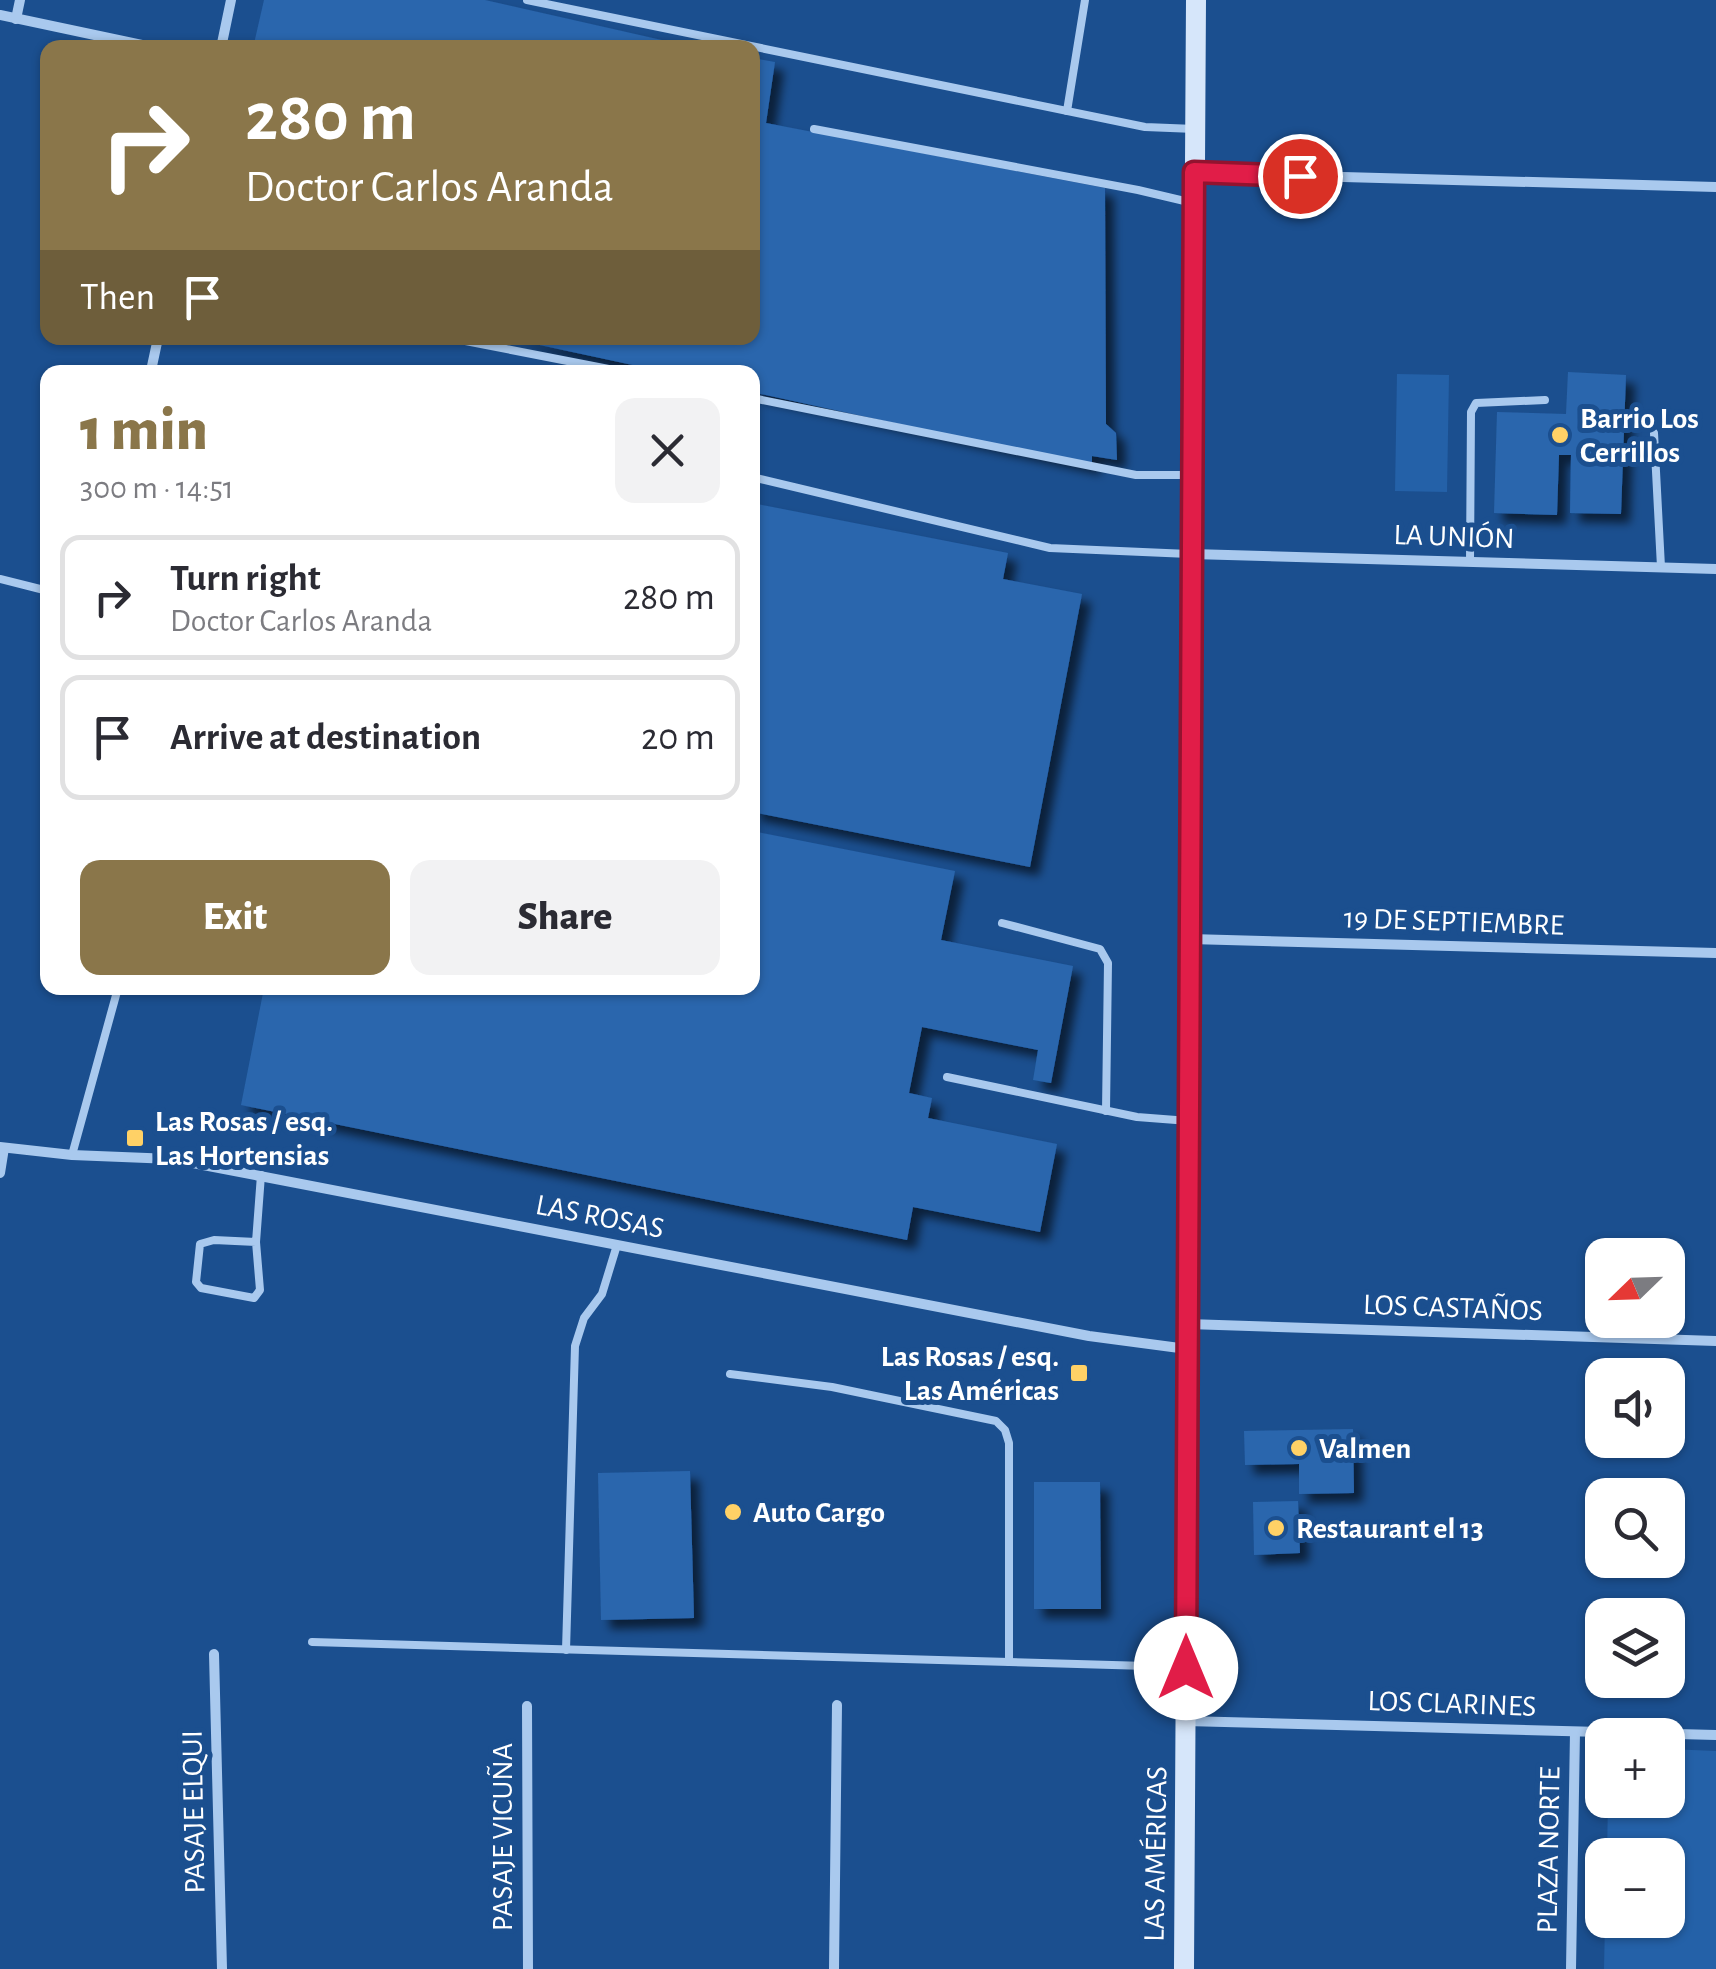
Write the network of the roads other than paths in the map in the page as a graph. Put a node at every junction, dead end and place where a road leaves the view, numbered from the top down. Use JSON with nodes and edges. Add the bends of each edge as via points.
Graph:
{"nodes":[{"id":1,"x":20,"y":0,"type":"edge"},
{"id":2,"x":231,"y":0,"type":"edge"},
{"id":3,"x":527,"y":0,"type":"edge"},
{"id":4,"x":1086,"y":0,"type":"edge"},
{"id":5,"x":1196,"y":0,"type":"edge"},
{"id":6,"x":0,"y":16,"type":"edge"},
{"id":7,"x":16,"y":19,"type":"junction"},
{"id":8,"x":117,"y":40,"type":"edge"},
{"id":9,"x":223,"y":40,"type":"edge"},
{"id":10,"x":722,"y":40,"type":"edge"},
{"id":11,"x":760,"y":48,"type":"edge"},
{"id":12,"x":1067,"y":111,"type":"junction"},
{"id":13,"x":814,"y":129,"type":"dead end"},
{"id":14,"x":1195,"y":129,"type":"junction"},
{"id":15,"x":1194,"y":172,"type":"junction"},
{"id":16,"x":1716,"y":187,"type":"edge"},
{"id":17,"x":1193,"y":203,"type":"junction"},
{"id":18,"x":486,"y":345,"type":"edge"},
{"id":19,"x":588,"y":365,"type":"edge"},
{"id":20,"x":760,"y":400,"type":"edge"},
{"id":21,"x":1545,"y":400,"type":"dead end"},
{"id":22,"x":1654,"y":433,"type":"dead end"},
{"id":23,"x":1194,"y":475,"type":"junction"},
{"id":24,"x":760,"y":480,"type":"edge"},
{"id":25,"x":1191,"y":554,"type":"junction"},
{"id":26,"x":1470,"y":562,"type":"junction"},
{"id":27,"x":1661,"y":567,"type":"junction"},
{"id":28,"x":1716,"y":569,"type":"edge"},
{"id":29,"x":0,"y":579,"type":"edge"},
{"id":30,"x":40,"y":589,"type":"edge"},
{"id":31,"x":1002,"y":923,"type":"dead end"},
{"id":32,"x":1190,"y":940,"type":"junction"},
{"id":33,"x":1716,"y":954,"type":"edge"},
{"id":34,"x":116,"y":995,"type":"edge"},
{"id":35,"x":947,"y":1077,"type":"dead end"},
{"id":36,"x":1106,"y":1111,"type":"junction"},
{"id":37,"x":1189,"y":1121,"type":"junction"},
{"id":38,"x":2,"y":1147,"type":"edge"},
{"id":39,"x":72,"y":1155,"type":"junction"},
{"id":40,"x":0,"y":1173,"type":"edge"},
{"id":41,"x":261,"y":1176,"type":"junction"},
{"id":42,"x":256,"y":1242,"type":"junction"},
{"id":43,"x":617,"y":1246,"type":"junction"},
{"id":44,"x":1188,"y":1324,"type":"junction"},
{"id":45,"x":1716,"y":1341,"type":"edge"},
{"id":46,"x":1188,"y":1349,"type":"junction"},
{"id":47,"x":730,"y":1374,"type":"dead end"},
{"id":48,"x":312,"y":1642,"type":"dead end"},
{"id":49,"x":566,"y":1650,"type":"junction"},
{"id":50,"x":214,"y":1654,"type":"dead end"},
{"id":51,"x":1009,"y":1662,"type":"junction"},
{"id":52,"x":1186,"y":1668,"type":"junction"},
{"id":53,"x":837,"y":1705,"type":"dead end"},
{"id":54,"x":526,"y":1706,"type":"dead end"},
{"id":55,"x":1186,"y":1721,"type":"junction"},
{"id":56,"x":1575,"y":1732,"type":"junction"},
{"id":57,"x":1716,"y":1736,"type":"edge"},
{"id":58,"x":222,"y":1969,"type":"edge"},
{"id":59,"x":528,"y":1969,"type":"edge"},
{"id":60,"x":834,"y":1969,"type":"edge"},
{"id":61,"x":1184,"y":1969,"type":"edge"},
{"id":62,"x":1571,"y":1969,"type":"edge"}],
"edges":[{"from":1,"to":7,"type":"street"},
{"from":2,"to":9,"type":"street"},
{"from":3,"to":10,"type":"lane"},
{"from":4,"to":12,"type":"lane"},
{"from":5,"to":14,"type":"street","name":"LAS AMÉRICAS"},
{"from":6,"to":7,"type":"street"},
{"from":7,"to":8,"type":"street"},
{"from":11,"to":12,"type":"lane"},
{"from":12,"to":14,"type":"lane","via":[[1144,127]]},
{"from":13,"to":17,"type":"lane"},
{"from":14,"to":15,"type":"street","name":"LAS AMÉRICAS"},
{"from":15,"to":16,"type":"street"},
{"from":15,"to":17,"type":"street","name":"LAS AMÉRICAS"},
{"from":17,"to":23,"type":"street","name":"LAS AMÉRICAS"},
{"from":18,"to":19,"type":"lane"},
{"from":20,"to":23,"type":"lane","via":[[1136,475]]},
{"from":21,"to":26,"type":"lane","via":[[1476,403],[1471,412]]},
{"from":22,"to":27,"type":"lane"},
{"from":23,"to":25,"type":"street","name":"LAS AMÉRICAS"},
{"from":24,"to":25,"type":"lane","via":[[1050,548]]},
{"from":25,"to":26,"type":"street","name":"LA UNIÓN"},
{"from":25,"to":32,"type":"street","name":"LAS AMÉRICAS"},
{"from":26,"to":27,"type":"street","name":"LA UNIÓN"},
{"from":27,"to":28,"type":"street","name":"LA UNIÓN"},
{"from":29,"to":30,"type":"lane"},
{"from":31,"to":36,"type":"lane","via":[[1100,949],[1108,963]]},
{"from":32,"to":33,"type":"street","name":"19 DE SEPTIEMBRE"},
{"from":32,"to":37,"type":"street","name":"LAS AMÉRICAS"},
{"from":34,"to":39,"type":"lane"},
{"from":35,"to":36,"type":"lane"},
{"from":36,"to":37,"type":"lane"},
{"from":37,"to":44,"type":"street","name":"LAS AMÉRICAS"},
{"from":38,"to":39,"type":"street","name":"LAS ROSAS"},
{"from":38,"to":40,"type":"street"},
{"from":39,"to":41,"type":"street","name":"LAS ROSAS","via":[[172,1158]]},
{"from":41,"to":42,"type":"lane"},
{"from":41,"to":43,"type":"street","name":"LAS ROSAS"},
{"from":42,"to":42,"type":"lane","via":[[260,1290],[254,1298],[196,1282],[200,1244]]},
{"from":43,"to":46,"type":"street","name":"LAS ROSAS"},
{"from":43,"to":49,"type":"lane","via":[[575,1346]]},
{"from":44,"to":45,"type":"street","name":"LOS CASTAÑOS"},
{"from":44,"to":46,"type":"street","name":"LAS AMÉRICAS"},
{"from":46,"to":52,"type":"street","name":"LAS AMÉRICAS"},
{"from":47,"to":51,"type":"lane","via":[[996,1420],[1006,1430]]},
{"from":48,"to":49,"type":"lane"},
{"from":49,"to":51,"type":"lane"},
{"from":50,"to":58,"type":"street","name":"PASAJE ELQUI"},
{"from":51,"to":52,"type":"lane"},
{"from":52,"to":55,"type":"street","name":"LAS AMÉRICAS"},
{"from":53,"to":60,"type":"street"},
{"from":54,"to":59,"type":"street","name":"PASAJE VICUÑA"},
{"from":55,"to":56,"type":"street","name":"LOS CLARINES"},
{"from":55,"to":61,"type":"street","name":"LAS AMÉRICAS"},
{"from":56,"to":57,"type":"street","name":"LOS CLARINES"},
{"from":56,"to":62,"type":"street","name":"PLAZA NORTE"}]}
